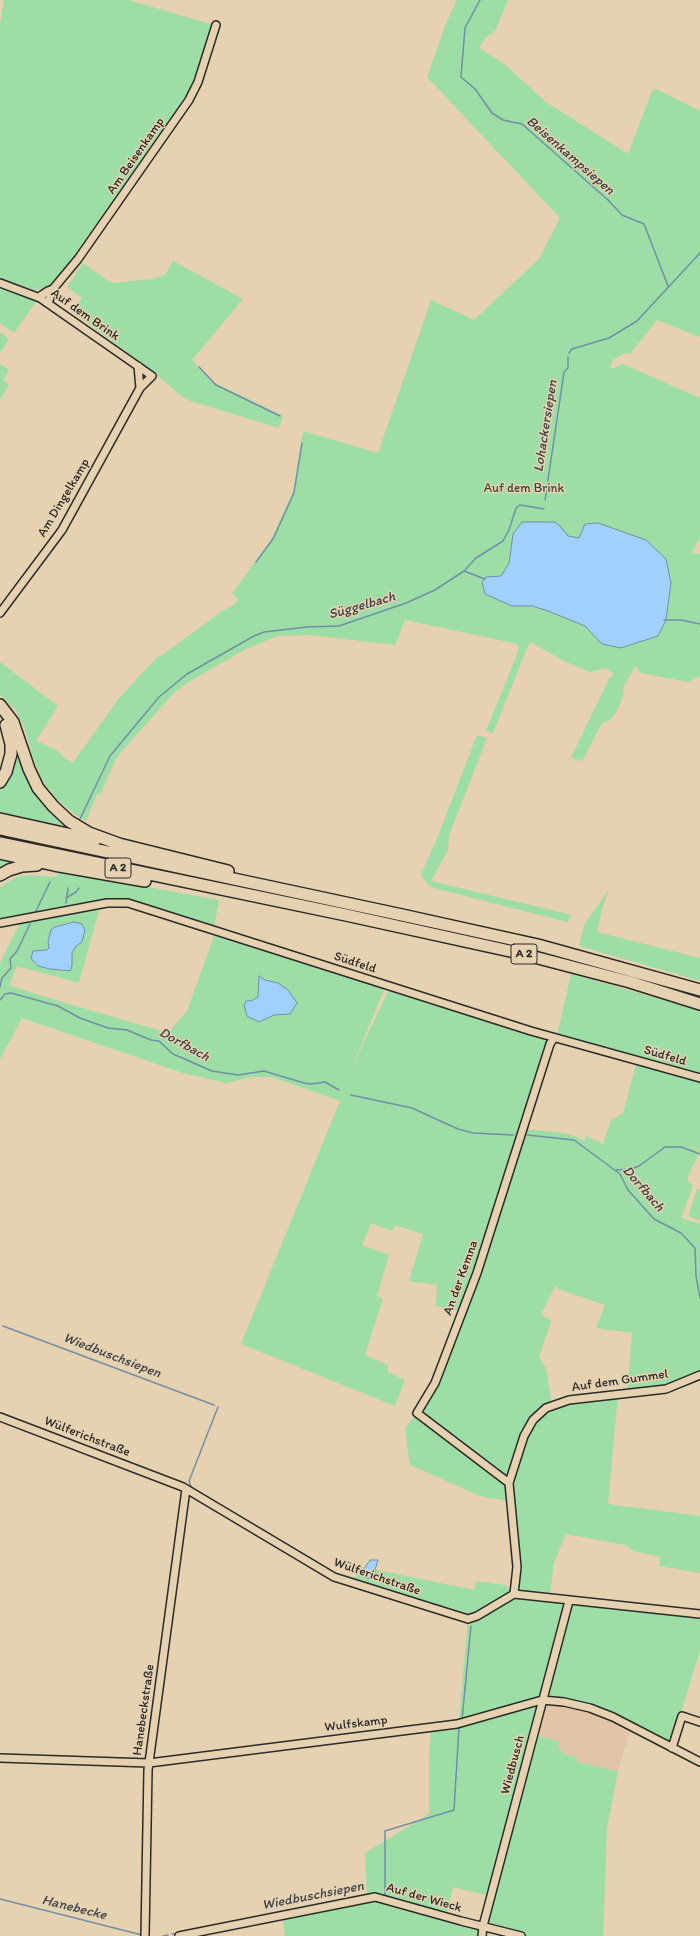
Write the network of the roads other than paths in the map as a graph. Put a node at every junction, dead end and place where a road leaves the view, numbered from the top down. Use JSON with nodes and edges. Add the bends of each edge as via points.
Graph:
{"nodes":[{"id":1,"x":216,"y":25,"type":"dead end"},
{"id":2,"x":0,"y":283,"type":"edge"},
{"id":3,"x":53,"y":289,"type":"junction"},
{"id":4,"x":39,"y":297,"type":"junction"},
{"id":5,"x":48,"y":303,"type":"junction"},
{"id":6,"x":138,"y":366,"type":"junction"},
{"id":7,"x":152,"y":376,"type":"joint"},
{"id":8,"x":140,"y":388,"type":"junction"},
{"id":9,"x":0,"y":614,"type":"edge"},
{"id":10,"x":0,"y":705,"type":"edge"},
{"id":11,"x":0,"y":717,"type":"edge"},
{"id":12,"x":0,"y":782,"type":"edge"},
{"id":13,"x":0,"y":819,"type":"edge"},
{"id":14,"x":0,"y":830,"type":"edge"},
{"id":15,"x":0,"y":843,"type":"edge"},
{"id":16,"x":119,"y":844,"type":"junction"},
{"id":17,"x":0,"y":853,"type":"edge"},
{"id":18,"x":54,"y":865,"type":"junction"},
{"id":19,"x":0,"y":875,"type":"edge"},
{"id":20,"x":274,"y":887,"type":"junction"},
{"id":21,"x":236,"y":893,"type":"junction"},
{"id":22,"x":0,"y":923,"type":"edge"},
{"id":23,"x":700,"y":990,"type":"edge"},
{"id":24,"x":700,"y":1004,"type":"edge"},
{"id":25,"x":554,"y":1038,"type":"junction"},
{"id":26,"x":700,"y":1078,"type":"edge"},
{"id":27,"x":700,"y":1375,"type":"edge"},
{"id":28,"x":0,"y":1417,"type":"edge"},
{"id":29,"x":510,"y":1483,"type":"junction"},
{"id":30,"x":186,"y":1489,"type":"junction"},
{"id":31,"x":514,"y":1594,"type":"junction"},
{"id":32,"x":569,"y":1601,"type":"junction"},
{"id":33,"x":700,"y":1614,"type":"edge"},
{"id":34,"x":542,"y":1700,"type":"junction"},
{"id":35,"x":700,"y":1722,"type":"edge"},
{"id":36,"x":672,"y":1748,"type":"junction"},
{"id":37,"x":0,"y":1758,"type":"edge"},
{"id":38,"x":700,"y":1762,"type":"edge"},
{"id":39,"x":149,"y":1763,"type":"junction"},
{"id":40,"x":483,"y":1926,"type":"junction"},
{"id":41,"x":145,"y":1936,"type":"edge"},
{"id":42,"x":179,"y":1936,"type":"edge"},
{"id":43,"x":482,"y":1936,"type":"edge"},
{"id":44,"x":521,"y":1936,"type":"edge"}],
"edges":[{"from":1,"to":3,"type":"street","name":"Am Beisenkamp","via":[[198,82],[189,100],[78,259]]},
{"from":2,"to":4,"type":"street","name":"Auf dem Brink"},
{"from":3,"to":4,"type":"street","name":"Am Beisenkamp"},
{"from":3,"to":5,"type":"street","name":"Am Beisenkamp"},
{"from":4,"to":5,"type":"street","name":"Auf dem Brink"},
{"from":5,"to":6,"type":"street","name":"Auf dem Brink"},
{"from":6,"to":7,"type":"street","name":"Auf dem Brink"},
{"from":6,"to":8,"type":"street"},
{"from":7,"to":8,"type":"street","name":"Am Dingelkamp"},
{"from":8,"to":9,"type":"street","name":"Am Dingelkamp","via":[[62,530]]},
{"from":10,"to":16,"type":"highway","via":[[12,722],[29,769],[46,798],[79,827]]},
{"from":11,"to":12,"type":"highway","via":[[12,744],[10,762]]},
{"from":13,"to":16,"type":"highway"},
{"from":14,"to":20,"type":"highway","number":"A 2"},
{"from":15,"to":21,"type":"highway","number":"A 2"},
{"from":16,"to":20,"type":"highway","via":[[205,864]]},
{"from":17,"to":18,"type":"highway"},
{"from":18,"to":19,"type":"highway","via":[[22,866]]},
{"from":18,"to":21,"type":"highway","via":[[216,894]]},
{"from":20,"to":23,"type":"highway","number":"A 2","via":[[538,945]]},
{"from":21,"to":24,"type":"highway","number":"A 2","via":[[549,960]]},
{"from":22,"to":25,"type":"street","name":"Südfeld","via":[[107,903],[128,903]]},
{"from":25,"to":26,"type":"street","name":"Südfeld"},
{"from":25,"to":29,"type":"street","name":"An der Kemna","via":[[477,1273],[435,1383],[417,1413]]},
{"from":27,"to":29,"type":"street","name":"Auf dem Gummel","via":[[666,1389],[576,1398],[546,1408],[533,1420],[527,1431]]},
{"from":28,"to":30,"type":"street","name":"Wülferichstraße"},
{"from":29,"to":31,"type":"street","name":"Auf dem Gummel","via":[[517,1567]]},
{"from":30,"to":31,"type":"street","name":"Wülferichstraße","via":[[327,1573],[350,1583],[468,1619]]},
{"from":30,"to":39,"type":"street","name":"Hanebeckstraße"},
{"from":31,"to":32,"type":"street"},
{"from":32,"to":33,"type":"street"},
{"from":32,"to":34,"type":"street","name":"Wiedbusch"},
{"from":34,"to":36,"type":"street","name":"Wulfskamp","via":[[590,1708]]},
{"from":34,"to":39,"type":"street","name":"Wulfskamp","via":[[457,1724]]},
{"from":34,"to":40,"type":"street","name":"Wiedbusch"},
{"from":35,"to":36,"type":"street","via":[[682,1716]]},
{"from":36,"to":38,"type":"street","name":"Wulfskamp"},
{"from":37,"to":39,"type":"street","name":"Wulfskamp"},
{"from":39,"to":41,"type":"street","name":"Hanebeckstraße"},
{"from":40,"to":42,"type":"street","name":"Auf der Wieck","via":[[375,1897]]},
{"from":40,"to":43,"type":"street","name":"Wiedbusch"},
{"from":40,"to":44,"type":"street","name":"Auf der Wieck"}]}
